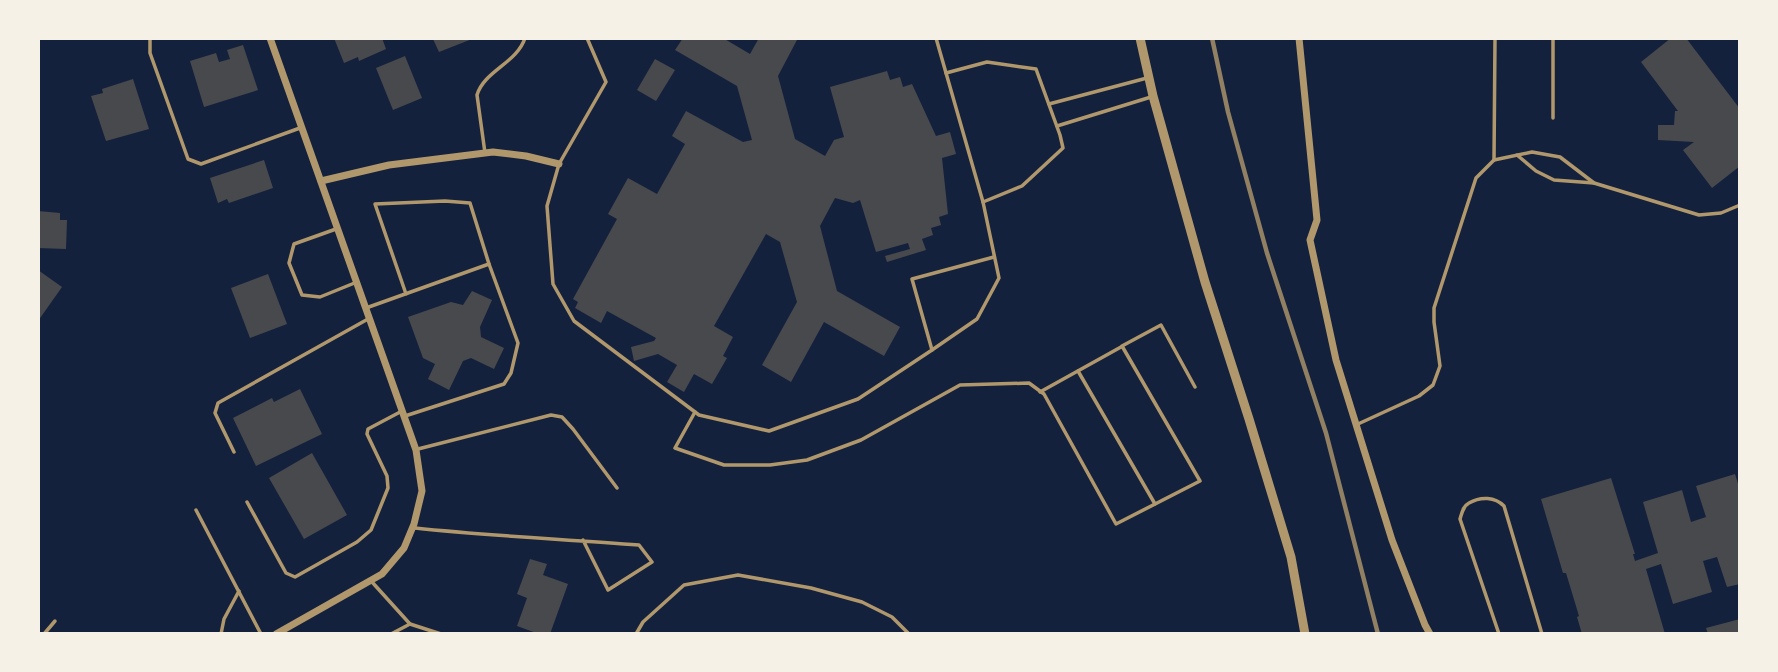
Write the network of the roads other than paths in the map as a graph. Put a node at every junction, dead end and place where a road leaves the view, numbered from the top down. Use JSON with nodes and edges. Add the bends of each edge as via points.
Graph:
{"nodes":[{"id":1,"x":150,"y":38,"type":"edge"},
{"id":2,"x":270,"y":38,"type":"edge"},
{"id":3,"x":524,"y":38,"type":"edge"},
{"id":4,"x":587,"y":38,"type":"edge"},
{"id":5,"x":936,"y":38,"type":"edge"},
{"id":6,"x":1140,"y":38,"type":"edge"},
{"id":7,"x":1299,"y":38,"type":"edge"},
{"id":8,"x":1495,"y":38,"type":"edge"},
{"id":9,"x":1553,"y":38,"type":"edge"},
{"id":10,"x":946,"y":73,"type":"junction"},
{"id":11,"x":1149,"y":77,"type":"junction"},
{"id":12,"x":1153,"y":96,"type":"junction"},
{"id":13,"x":1048,"y":104,"type":"junction"},
{"id":14,"x":1553,"y":118,"type":"dead end"},
{"id":15,"x":1056,"y":126,"type":"junction"},
{"id":16,"x":302,"y":127,"type":"junction"},
{"id":17,"x":485,"y":153,"type":"junction"},
{"id":18,"x":1517,"y":155,"type":"junction"},
{"id":19,"x":1494,"y":160,"type":"junction"},
{"id":20,"x":559,"y":164,"type":"junction"},
{"id":21,"x":321,"y":181,"type":"junction"},
{"id":22,"x":1594,"y":183,"type":"junction"},
{"id":23,"x":983,"y":202,"type":"junction"},
{"id":24,"x":1740,"y":205,"type":"edge"},
{"id":25,"x":338,"y":228,"type":"junction"},
{"id":26,"x":995,"y":257,"type":"junction"},
{"id":27,"x":489,"y":264,"type":"junction"},
{"id":28,"x":357,"y":282,"type":"junction"},
{"id":29,"x":406,"y":294,"type":"junction"},
{"id":30,"x":366,"y":309,"type":"junction"},
{"id":31,"x":369,"y":318,"type":"junction"},
{"id":32,"x":1122,"y":346,"type":"junction"},
{"id":33,"x":932,"y":350,"type":"junction"},
{"id":34,"x":1078,"y":371,"type":"junction"},
{"id":35,"x":1195,"y":387,"type":"dead end"},
{"id":36,"x":1041,"y":392,"type":"junction"},
{"id":37,"x":695,"y":412,"type":"junction"},
{"id":38,"x":403,"y":414,"type":"junction"},
{"id":39,"x":1356,"y":425,"type":"junction"},
{"id":40,"x":416,"y":450,"type":"junction"},
{"id":41,"x":234,"y":452,"type":"dead end"},
{"id":42,"x":617,"y":488,"type":"dead end"},
{"id":43,"x":247,"y":502,"type":"dead end"},
{"id":44,"x":1155,"y":504,"type":"junction"},
{"id":45,"x":197,"y":510,"type":"dead end"},
{"id":46,"x":412,"y":527,"type":"junction"},
{"id":47,"x":583,"y":540,"type":"junction"},
{"id":48,"x":370,"y":581,"type":"junction"},
{"id":49,"x":239,"y":591,"type":"junction"},
{"id":50,"x":55,"y":621,"type":"dead end"},
{"id":51,"x":410,"y":624,"type":"junction"},
{"id":52,"x":44,"y":634,"type":"edge"},
{"id":53,"x":221,"y":634,"type":"edge"},
{"id":54,"x":261,"y":634,"type":"edge"},
{"id":55,"x":276,"y":634,"type":"edge"},
{"id":56,"x":391,"y":634,"type":"edge"},
{"id":57,"x":440,"y":634,"type":"edge"},
{"id":58,"x":636,"y":634,"type":"edge"},
{"id":59,"x":909,"y":634,"type":"edge"},
{"id":60,"x":1305,"y":634,"type":"edge"},
{"id":61,"x":1430,"y":634,"type":"edge"},
{"id":62,"x":1499,"y":634,"type":"edge"},
{"id":63,"x":1542,"y":634,"type":"edge"}],
"edges":[{"from":1,"to":16,"type":"lane","via":[[150,52],[188,159],[201,164]]},
{"from":2,"to":16,"type":"street"},
{"from":3,"to":17,"type":"lane","via":[[517,52],[479,86]]},
{"from":4,"to":20,"type":"lane","via":[[606,82]]},
{"from":5,"to":10,"type":"lane"},
{"from":6,"to":11,"type":"street"},
{"from":7,"to":39,"type":"street","via":[[1317,220],[1310,240],[1336,360]]},
{"from":8,"to":19,"type":"lane"},
{"from":9,"to":14,"type":"lane"},
{"from":10,"to":13,"type":"lane","via":[[987,62],[1036,69]]},
{"from":10,"to":23,"type":"lane"},
{"from":11,"to":12,"type":"street"},
{"from":11,"to":13,"type":"lane"},
{"from":12,"to":15,"type":"lane"},
{"from":12,"to":60,"type":"street","via":[[1205,282],[1291,556]]},
{"from":13,"to":15,"type":"lane"},
{"from":15,"to":23,"type":"lane","via":[[1063,149],[1022,186]]},
{"from":16,"to":21,"type":"street"},
{"from":17,"to":20,"type":"street"},
{"from":17,"to":21,"type":"street"},
{"from":18,"to":19,"type":"lane"},
{"from":18,"to":22,"type":"lane","via":[[1554,180]]},
{"from":18,"to":22,"type":"lane","via":[[1532,152],[1560,157]]},
{"from":19,"to":39,"type":"lane","via":[[1476,178],[1434,308],[1440,366],[1433,385]]},
{"from":20,"to":37,"type":"lane","via":[[547,206],[553,284],[574,321]]},
{"from":21,"to":25,"type":"street"},
{"from":22,"to":24,"type":"lane","via":[[1699,215]]},
{"from":23,"to":26,"type":"lane"},
{"from":25,"to":28,"type":"street"},
{"from":25,"to":28,"type":"lane","via":[[294,244],[289,263],[302,295],[320,297]]},
{"from":26,"to":33,"type":"lane","via":[[999,278],[977,320]]},
{"from":26,"to":33,"type":"lane","via":[[912,279]]},
{"from":27,"to":29,"type":"lane"},
{"from":27,"to":29,"type":"lane","via":[[470,203],[375,204]]},
{"from":27,"to":38,"type":"lane","via":[[518,343],[505,384]]},
{"from":28,"to":30,"type":"street"},
{"from":29,"to":30,"type":"lane"},
{"from":30,"to":31,"type":"street"},
{"from":31,"to":38,"type":"street"},
{"from":31,"to":41,"type":"lane","via":[[218,403],[215,413]]},
{"from":32,"to":34,"type":"lane"},
{"from":32,"to":35,"type":"lane","via":[[1161,325]]},
{"from":32,"to":44,"type":"lane","via":[[1200,481]]},
{"from":33,"to":37,"type":"lane","via":[[858,399],[769,431]]},
{"from":34,"to":36,"type":"lane"},
{"from":34,"to":44,"type":"lane"},
{"from":36,"to":37,"type":"lane","via":[[1029,383],[960,385],[861,440],[807,460],[769,465],[724,465],[675,448]]},
{"from":36,"to":44,"type":"lane","via":[[1116,524]]},
{"from":38,"to":40,"type":"street"},
{"from":38,"to":43,"type":"lane","via":[[368,429],[388,488],[371,530],[295,578],[286,573]]},
{"from":39,"to":61,"type":"street","via":[[1392,540]]},
{"from":40,"to":42,"type":"lane","via":[[551,415],[562,417]]},
{"from":40,"to":46,"type":"street","via":[[422,491]]},
{"from":45,"to":49,"type":"lane"},
{"from":46,"to":47,"type":"lane"},
{"from":46,"to":48,"type":"street","via":[[404,548]]},
{"from":47,"to":47,"type":"lane","via":[[639,545],[652,562],[608,590]]},
{"from":48,"to":51,"type":"lane"},
{"from":48,"to":55,"type":"street"},
{"from":49,"to":53,"type":"lane"},
{"from":49,"to":54,"type":"lane"},
{"from":50,"to":52,"type":"lane"},
{"from":51,"to":56,"type":"lane"},
{"from":51,"to":57,"type":"lane"},
{"from":58,"to":59,"type":"lane","via":[[684,584],[738,575],[862,601],[892,617]]},
{"from":62,"to":63,"type":"lane","via":[[1460,519],[1468,503],[1490,498],[1504,506]]}]}
